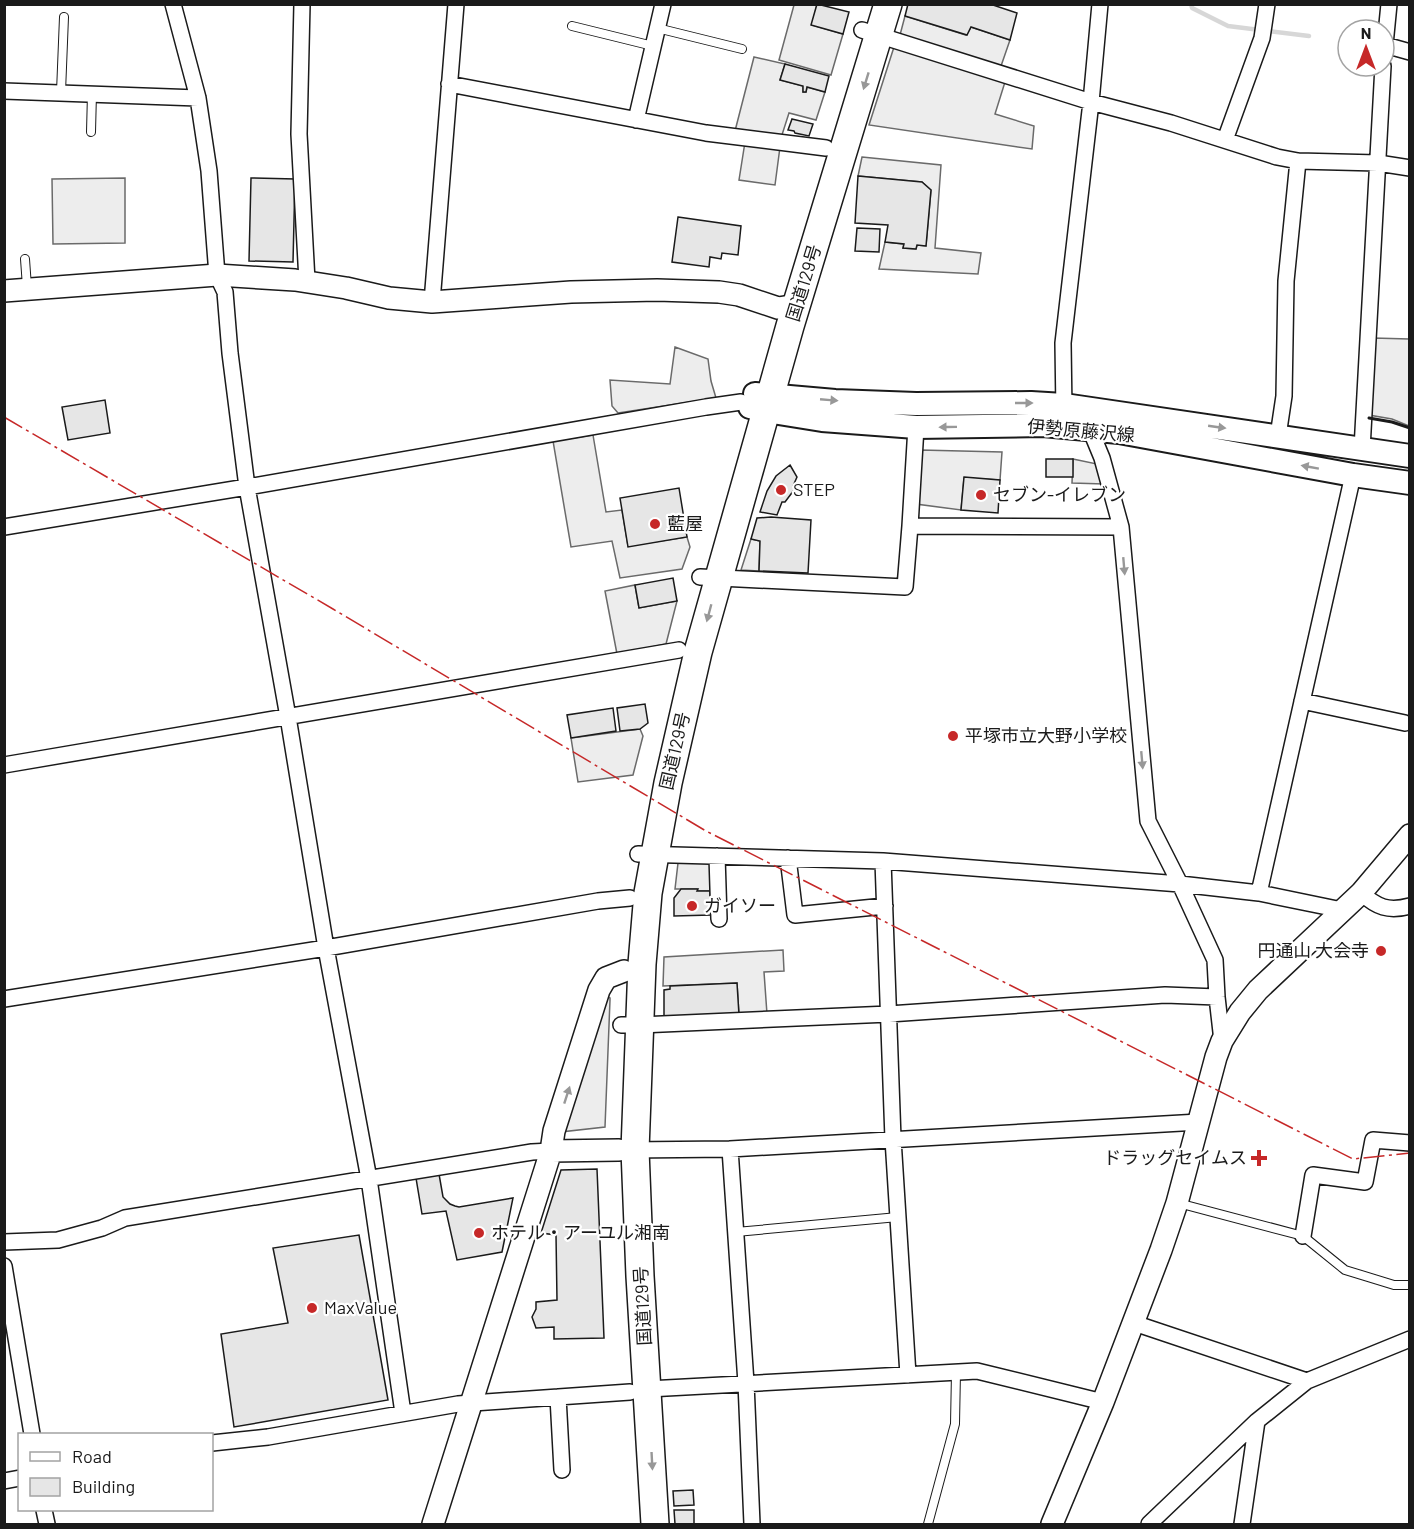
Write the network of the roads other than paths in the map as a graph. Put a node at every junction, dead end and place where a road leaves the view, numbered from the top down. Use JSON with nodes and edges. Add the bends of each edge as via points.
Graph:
{"nodes":[{"id":1,"x":173,"y":4,"type":"edge"},
{"id":2,"x":302,"y":4,"type":"edge"},
{"id":3,"x":456,"y":4,"type":"edge"},
{"id":4,"x":663,"y":4,"type":"edge"},
{"id":5,"x":888,"y":4,"type":"edge"},
{"id":6,"x":1100,"y":4,"type":"edge"},
{"id":7,"x":1268,"y":4,"type":"edge"},
{"id":8,"x":64,"y":17,"type":"dead end"},
{"id":9,"x":870,"y":23,"type":"edge"},
{"id":10,"x":572,"y":26,"type":"dead end"},
{"id":11,"x":657,"y":28,"type":"junction"},
{"id":12,"x":653,"y":46,"type":"junction"},
{"id":13,"x":742,"y":49,"type":"dead end"},
{"id":14,"x":1382,"y":78,"type":"edge"},
{"id":15,"x":449,"y":84,"type":"junction"},
{"id":16,"x":4,"y":91,"type":"edge"},
{"id":17,"x":61,"y":92,"type":"junction"},
{"id":18,"x":92,"y":93,"type":"junction"},
{"id":19,"x":198,"y":98,"type":"junction"},
{"id":20,"x":1091,"y":102,"type":"junction"},
{"id":21,"x":636,"y":120,"type":"junction"},
{"id":22,"x":91,"y":132,"type":"dead end"},
{"id":23,"x":1225,"y":140,"type":"junction"},
{"id":24,"x":826,"y":148,"type":"junction"},
{"id":25,"x":1298,"y":160,"type":"junction"},
{"id":26,"x":1378,"y":163,"type":"junction"},
{"id":27,"x":1410,"y":168,"type":"edge"},
{"id":28,"x":25,"y":259,"type":"dead end"},
{"id":29,"x":217,"y":275,"type":"junction"},
{"id":30,"x":307,"y":281,"type":"junction"},
{"id":31,"x":27,"y":289,"type":"junction"},
{"id":32,"x":4,"y":291,"type":"edge"},
{"id":33,"x":432,"y":302,"type":"junction"},
{"id":34,"x":789,"y":313,"type":"junction"},
{"id":35,"x":756,"y":402,"type":"junction"},
{"id":36,"x":1063,"y":416,"type":"junction"},
{"id":37,"x":916,"y":427,"type":"junction"},
{"id":38,"x":1090,"y":429,"type":"junction"},
{"id":39,"x":1278,"y":436,"type":"junction"},
{"id":40,"x":1362,"y":449,"type":"junction"},
{"id":41,"x":1410,"y":456,"type":"edge"},
{"id":42,"x":1353,"y":475,"type":"junction"},
{"id":43,"x":1410,"y":483,"type":"edge"},
{"id":44,"x":247,"y":486,"type":"junction"},
{"id":45,"x":910,"y":526,"type":"junction"},
{"id":46,"x":4,"y":527,"type":"edge"},
{"id":47,"x":1121,"y":527,"type":"junction"},
{"id":48,"x":709,"y":578,"type":"junction"},
{"id":49,"x":680,"y":650,"type":"junction"},
{"id":50,"x":1302,"y":701,"type":"junction"},
{"id":51,"x":288,"y":717,"type":"junction"},
{"id":52,"x":1405,"y":723,"type":"dead end"},
{"id":53,"x":4,"y":765,"type":"edge"},
{"id":54,"x":1410,"y":835,"type":"edge"},
{"id":55,"x":647,"y":854,"type":"junction"},
{"id":56,"x":717,"y":856,"type":"junction"},
{"id":57,"x":788,"y":858,"type":"junction"},
{"id":58,"x":883,"y":861,"type":"junction"},
{"id":59,"x":1180,"y":884,"type":"junction"},
{"id":60,"x":1260,"y":893,"type":"junction"},
{"id":61,"x":1361,"y":893,"type":"junction"},
{"id":62,"x":630,"y":898,"type":"junction"},
{"id":63,"x":885,"y":906,"type":"junction"},
{"id":64,"x":1410,"y":906,"type":"edge"},
{"id":65,"x":1342,"y":910,"type":"junction"},
{"id":66,"x":719,"y":919,"type":"dead end"},
{"id":67,"x":326,"y":948,"type":"junction"},
{"id":68,"x":624,"y":971,"type":"junction"},
{"id":69,"x":1217,"y":997,"type":"junction"},
{"id":70,"x":4,"y":999,"type":"edge"},
{"id":71,"x":889,"y":1014,"type":"junction"},
{"id":72,"x":630,"y":1025,"type":"junction"},
{"id":73,"x":1222,"y":1041,"type":"junction"},
{"id":74,"x":1199,"y":1122,"type":"junction"},
{"id":75,"x":893,"y":1139,"type":"junction"},
{"id":76,"x":1410,"y":1143,"type":"edge"},
{"id":77,"x":730,"y":1149,"type":"junction"},
{"id":78,"x":627,"y":1150,"type":"junction"},
{"id":79,"x":551,"y":1151,"type":"junction"},
{"id":80,"x":369,"y":1179,"type":"junction"},
{"id":81,"x":1178,"y":1203,"type":"junction"},
{"id":82,"x":898,"y":1216,"type":"junction"},
{"id":83,"x":736,"y":1232,"type":"junction"},
{"id":84,"x":1303,"y":1236,"type":"junction"},
{"id":85,"x":4,"y":1242,"type":"edge"},
{"id":86,"x":4,"y":1266,"type":"edge"},
{"id":87,"x":1410,"y":1285,"type":"edge"},
{"id":88,"x":1134,"y":1323,"type":"junction"},
{"id":89,"x":1410,"y":1339,"type":"edge"},
{"id":90,"x":956,"y":1372,"type":"junction"},
{"id":91,"x":908,"y":1375,"type":"junction"},
{"id":92,"x":1307,"y":1381,"type":"junction"},
{"id":93,"x":746,"y":1383,"type":"junction"},
{"id":94,"x":639,"y":1391,"type":"junction"},
{"id":95,"x":558,"y":1397,"type":"junction"},
{"id":96,"x":471,"y":1402,"type":"junction"},
{"id":97,"x":1103,"y":1402,"type":"junction"},
{"id":98,"x":403,"y":1413,"type":"junction"},
{"id":99,"x":1257,"y":1421,"type":"junction"},
{"id":100,"x":32,"y":1433,"type":"edge"},
{"id":101,"x":213,"y":1443,"type":"edge"},
{"id":102,"x":562,"y":1470,"type":"dead end"},
{"id":103,"x":433,"y":1524,"type":"edge"},
{"id":104,"x":637,"y":1524,"type":"edge"},
{"id":105,"x":656,"y":1524,"type":"edge"},
{"id":106,"x":752,"y":1524,"type":"edge"},
{"id":107,"x":928,"y":1524,"type":"edge"},
{"id":108,"x":1052,"y":1524,"type":"edge"},
{"id":109,"x":1149,"y":1524,"type":"edge"},
{"id":110,"x":1242,"y":1524,"type":"edge"}],
"edges":[{"from":1,"to":19,"type":"street"},
{"from":2,"to":30,"type":"street","via":[[299,134]]},
{"from":3,"to":15,"type":"street"},
{"from":4,"to":11,"type":"street"},
{"from":5,"to":9,"type":"highway","name":"国道129号"},
{"from":6,"to":20,"type":"street"},
{"from":7,"to":23,"type":"street","via":[[1263,30]]},
{"from":8,"to":17,"type":"lane"},
{"from":9,"to":20,"type":"street"},
{"from":9,"to":24,"type":"highway","name":"国道129号"},
{"from":9,"to":34,"type":"highway","name":"国道129号","one_way":true},
{"from":10,"to":12,"type":"lane"},
{"from":11,"to":12,"type":"street"},
{"from":11,"to":13,"type":"lane"},
{"from":12,"to":21,"type":"street"},
{"from":14,"to":26,"type":"street"},
{"from":15,"to":21,"type":"street"},
{"from":15,"to":33,"type":"street"},
{"from":16,"to":17,"type":"street"},
{"from":17,"to":18,"type":"street"},
{"from":18,"to":19,"type":"street"},
{"from":18,"to":22,"type":"lane"},
{"from":19,"to":29,"type":"street","via":[[209,171]]},
{"from":20,"to":23,"type":"street"},
{"from":20,"to":36,"type":"street","via":[[1063,343]]},
{"from":21,"to":24,"type":"street"},
{"from":23,"to":25,"type":"street"},
{"from":24,"to":34,"type":"highway","name":"国道129号"},
{"from":25,"to":26,"type":"street"},
{"from":25,"to":39,"type":"street","via":[[1286,281],[1284,396]]},
{"from":26,"to":27,"type":"street"},
{"from":26,"to":40,"type":"street"},
{"from":28,"to":31,"type":"lane"},
{"from":29,"to":30,"type":"street"},
{"from":29,"to":31,"type":"street"},
{"from":29,"to":44,"type":"street","via":[[225,292]]},
{"from":30,"to":33,"type":"street","via":[[389,298]]},
{"from":31,"to":32,"type":"street"},
{"from":33,"to":34,"type":"street","via":[[657,290],[739,295]]},
{"from":34,"to":35,"type":"highway","name":"国道129号"},
{"from":35,"to":36,"type":"main road","name":"伊勢原藤沢線","one_way":true,"via":[[1031,403]]},
{"from":35,"to":37,"type":"main road","name":"伊勢原藤沢線","via":[[822,420]]},
{"from":35,"to":44,"type":"street","via":[[705,406]]},
{"from":35,"to":48,"type":"highway","name":"国道129号"},
{"from":36,"to":37,"type":"main road","name":"伊勢原藤沢線","one_way":true,"via":[[1043,425]]},
{"from":36,"to":38,"type":"main road","name":"伊勢原藤沢線"},
{"from":36,"to":39,"type":"main road","name":"伊勢原藤沢線","one_way":true},
{"from":37,"to":45,"type":"street"},
{"from":42,"to":38,"type":"main road","name":"伊勢原藤沢線","one_way":true},
{"from":38,"to":47,"type":"street"},
{"from":39,"to":40,"type":"main road","name":"伊勢原藤沢線"},
{"from":40,"to":41,"type":"main road","name":"伊勢原藤沢線"},
{"from":42,"to":43,"type":"main road","name":"伊勢原藤沢線"},
{"from":42,"to":50,"type":"street"},
{"from":44,"to":46,"type":"street"},
{"from":44,"to":51,"type":"street"},
{"from":45,"to":47,"type":"street"},
{"from":45,"to":48,"type":"street","via":[[905,587]]},
{"from":47,"to":59,"type":"street","one_way":true,"via":[[1148,820]]},
{"from":48,"to":49,"type":"highway","name":"国道129号"},
{"from":48,"to":55,"type":"highway","name":"国道129号","one_way":true,"via":[[698,651],[668,783]]},
{"from":49,"to":51,"type":"street"},
{"from":49,"to":55,"type":"highway","name":"国道129号"},
{"from":50,"to":52,"type":"street"},
{"from":50,"to":60,"type":"street"},
{"from":51,"to":53,"type":"street"},
{"from":51,"to":67,"type":"street"},
{"from":54,"to":61,"type":"street"},
{"from":55,"to":56,"type":"street"},
{"from":55,"to":62,"type":"highway","name":"国道129号"},
{"from":55,"to":72,"type":"highway","name":"国道129号","via":[[642,964]]},
{"from":56,"to":57,"type":"street"},
{"from":56,"to":66,"type":"street"},
{"from":57,"to":58,"type":"street"},
{"from":57,"to":63,"type":"street","via":[[795,915]]},
{"from":58,"to":59,"type":"street"},
{"from":58,"to":63,"type":"street"},
{"from":59,"to":60,"type":"street"},
{"from":59,"to":69,"type":"street","via":[[1215,960]]},
{"from":60,"to":65,"type":"street"},
{"from":61,"to":64,"type":"street","via":[[1374,904],[1389,909]]},
{"from":61,"to":65,"type":"street"},
{"from":62,"to":67,"type":"street"},
{"from":62,"to":68,"type":"highway","name":"国道129号"},
{"from":63,"to":71,"type":"street"},
{"from":65,"to":73,"type":"street","via":[[1258,990]]},
{"from":67,"to":70,"type":"street"},
{"from":67,"to":80,"type":"street"},
{"from":68,"to":72,"type":"highway","name":"国道129号"},
{"from":79,"to":68,"type":"street","one_way":true,"via":[[599,990],[606,978]]},
{"from":69,"to":71,"type":"street","via":[[1165,995]]},
{"from":69,"to":73,"type":"street"},
{"from":71,"to":72,"type":"street"},
{"from":71,"to":75,"type":"street"},
{"from":72,"to":78,"type":"highway","name":"国道129号"},
{"from":73,"to":74,"type":"street"},
{"from":74,"to":75,"type":"street"},
{"from":74,"to":81,"type":"street"},
{"from":75,"to":77,"type":"street"},
{"from":75,"to":82,"type":"street"},
{"from":76,"to":84,"type":"street","via":[[1373,1140],[1365,1182],[1313,1175]]},
{"from":77,"to":78,"type":"street"},
{"from":77,"to":83,"type":"street"},
{"from":78,"to":79,"type":"street"},
{"from":78,"to":94,"type":"highway","name":"国道129号","via":[[623,1278]]},
{"from":79,"to":80,"type":"street"},
{"from":79,"to":96,"type":"street"},
{"from":80,"to":85,"type":"street","via":[[125,1218],[58,1240]]},
{"from":80,"to":98,"type":"street"},
{"from":81,"to":84,"type":"lane"},
{"from":81,"to":88,"type":"street"},
{"from":82,"to":83,"type":"lane"},
{"from":82,"to":91,"type":"street"},
{"from":83,"to":93,"type":"street"},
{"from":84,"to":87,"type":"lane","via":[[1345,1270],[1394,1286]]},
{"from":86,"to":100,"type":"street"},
{"from":88,"to":92,"type":"street"},
{"from":88,"to":97,"type":"street"},
{"from":89,"to":92,"type":"street"},
{"from":90,"to":91,"type":"street"},
{"from":90,"to":97,"type":"street","via":[[977,1371]]},
{"from":90,"to":107,"type":"lane","via":[[955,1424]]},
{"from":91,"to":93,"type":"street"},
{"from":92,"to":99,"type":"street"},
{"from":93,"to":94,"type":"street"},
{"from":93,"to":106,"type":"street"},
{"from":94,"to":95,"type":"street"},
{"from":94,"to":104,"type":"highway","name":"国道129号"},
{"from":94,"to":105,"type":"highway","name":"国道129号","one_way":true},
{"from":95,"to":96,"type":"street"},
{"from":95,"to":102,"type":"street"},
{"from":96,"to":98,"type":"street"},
{"from":96,"to":103,"type":"street"},
{"from":97,"to":108,"type":"street"},
{"from":98,"to":101,"type":"street"},
{"from":99,"to":109,"type":"street"},
{"from":99,"to":110,"type":"street"}]}
